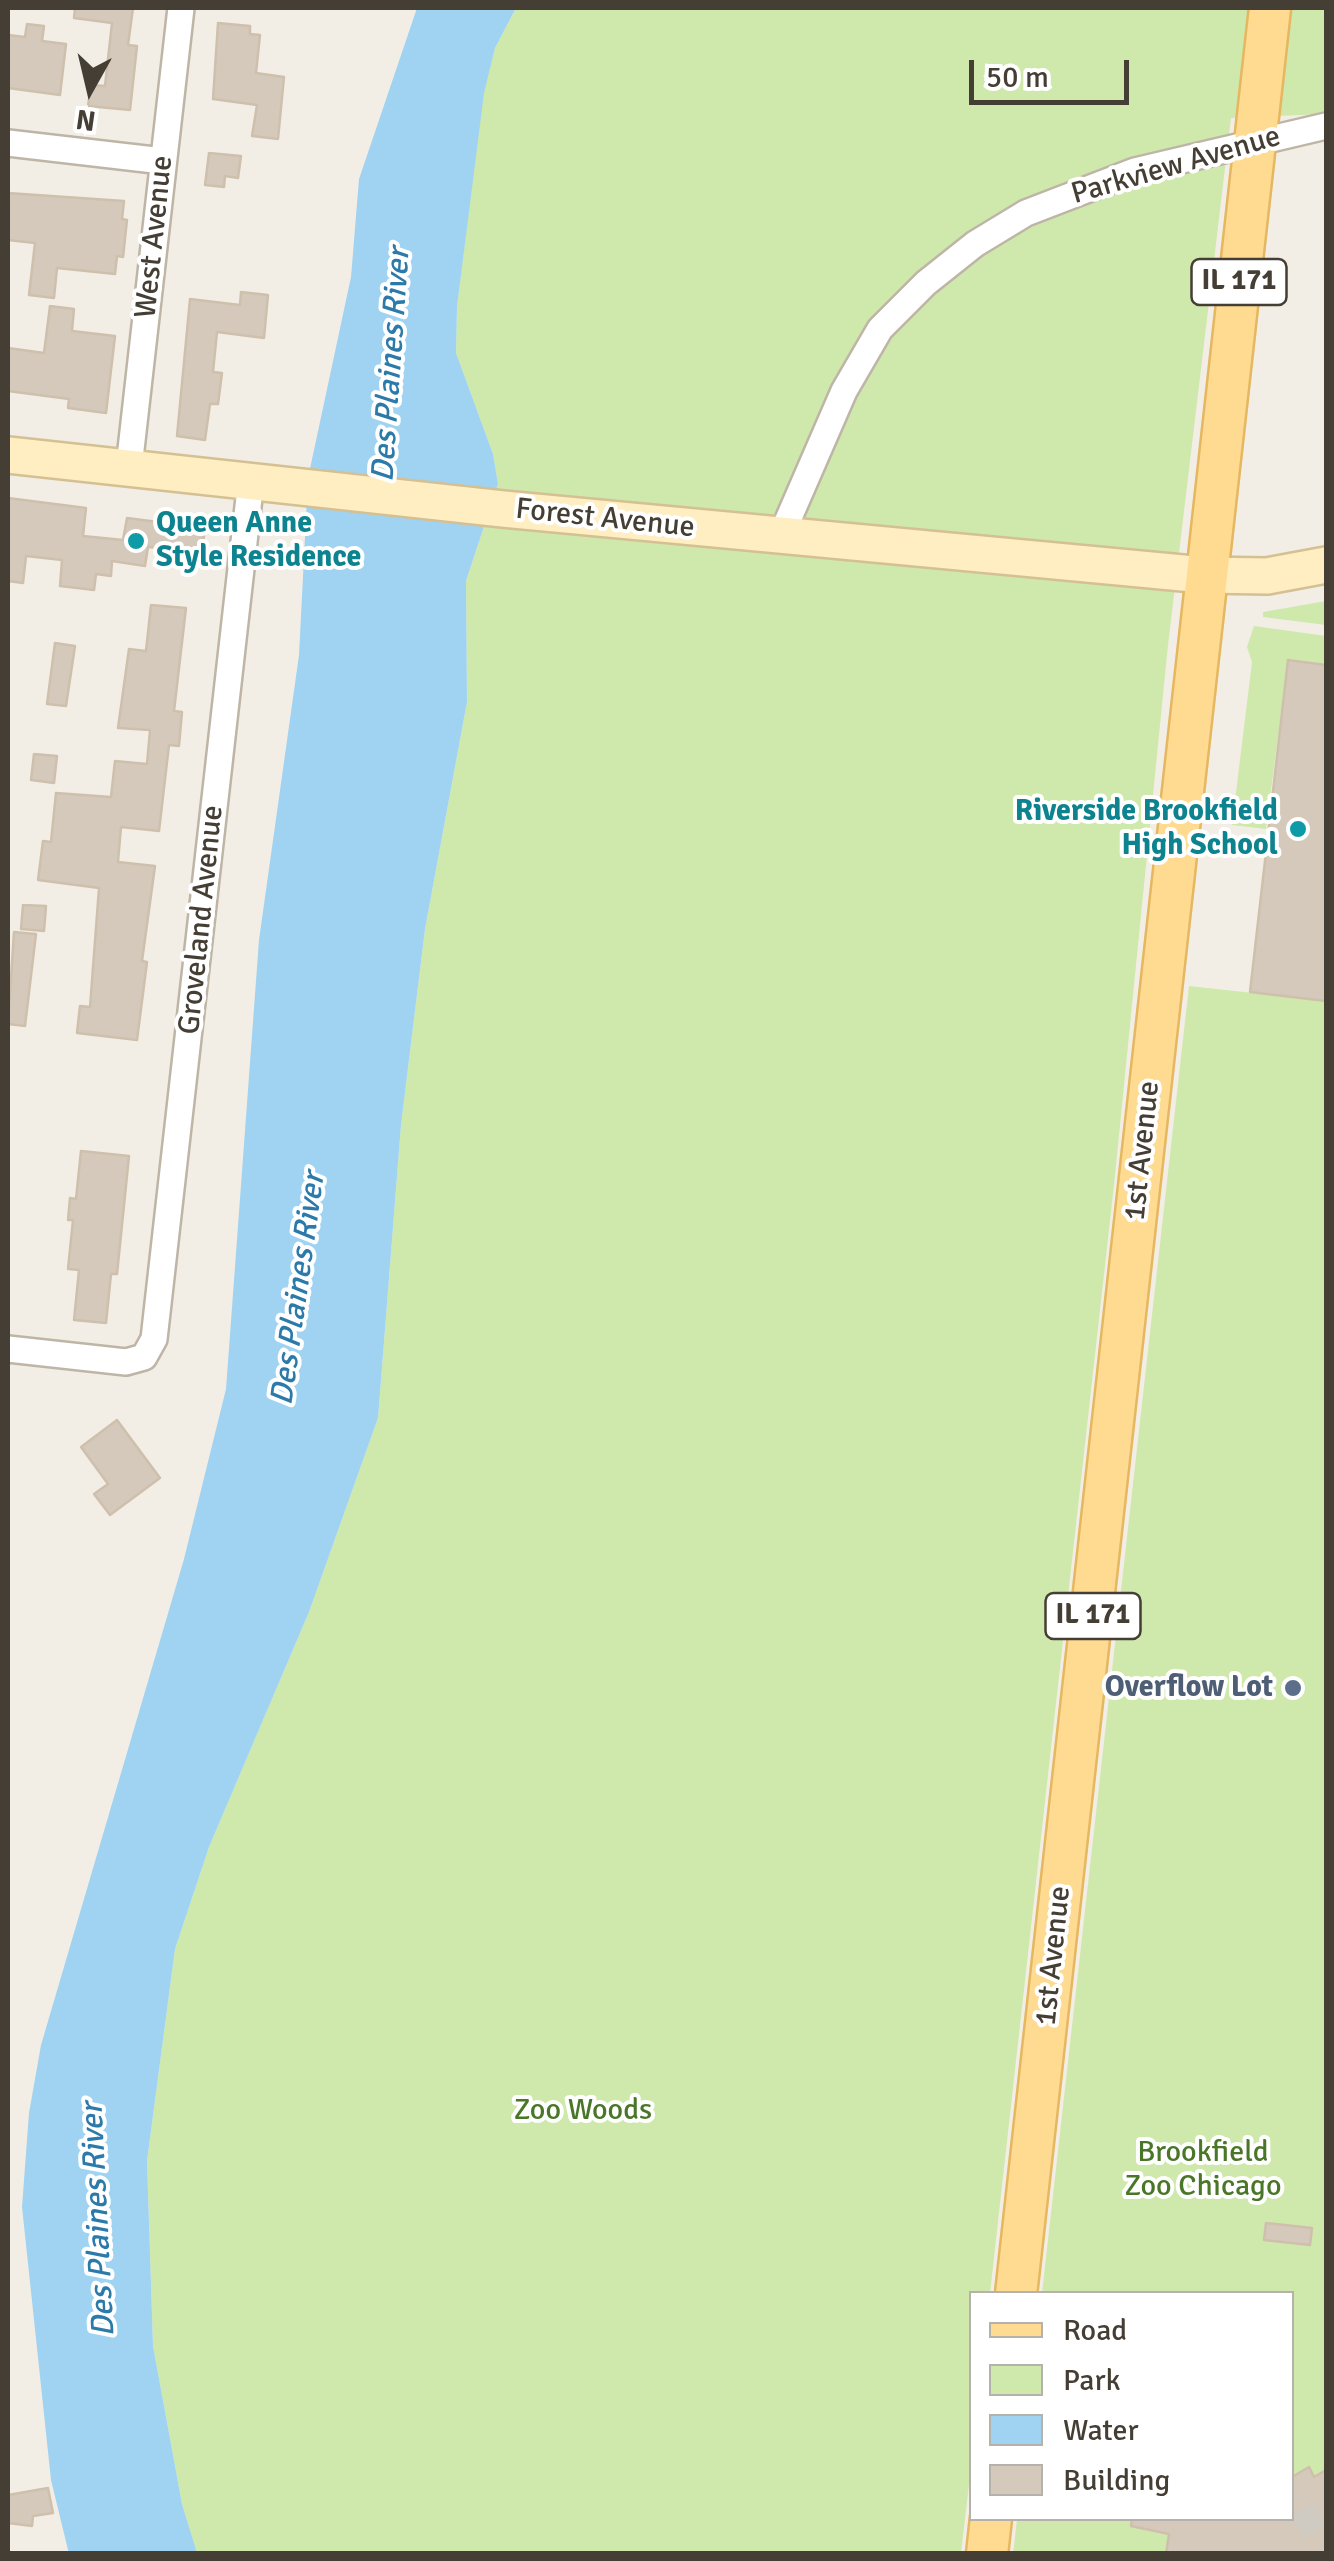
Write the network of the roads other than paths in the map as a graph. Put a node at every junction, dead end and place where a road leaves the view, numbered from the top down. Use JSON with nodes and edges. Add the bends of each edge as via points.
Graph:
{"nodes":[{"id":1,"x":181,"y":8,"type":"edge"},
{"id":2,"x":1270,"y":8,"type":"edge"},
{"id":3,"x":1326,"y":126,"type":"edge"},
{"id":4,"x":1255,"y":141,"type":"junction"},
{"id":5,"x":8,"y":143,"type":"edge"},
{"id":6,"x":163,"y":160,"type":"junction"},
{"id":7,"x":8,"y":455,"type":"edge"},
{"id":8,"x":129,"y":467,"type":"junction"},
{"id":9,"x":251,"y":480,"type":"junction"},
{"id":10,"x":780,"y":536,"type":"junction"},
{"id":11,"x":1326,"y":565,"type":"edge"},
{"id":12,"x":1204,"y":575,"type":"junction"},
{"id":13,"x":8,"y":1349,"type":"edge"},
{"id":14,"x":1016,"y":2291,"type":"edge"},
{"id":15,"x":991,"y":2521,"type":"edge"},
{"id":16,"x":987,"y":2554,"type":"edge"}],
"edges":[{"from":1,"to":6,"type":"street","name":"West Avenue"},
{"from":2,"to":4,"type":"main road","name":"1st Avenue","number":"IL 171"},
{"from":3,"to":4,"type":"street","name":"Parkview Avenue"},
{"from":4,"to":10,"type":"street","name":"Parkview Avenue","via":[[1136,171],[1026,214],[926,283],[880,329],[844,390]]},
{"from":4,"to":12,"type":"main road","name":"1st Avenue","number":"IL 171"},
{"from":5,"to":6,"type":"street"},
{"from":6,"to":8,"type":"street","name":"West Avenue"},
{"from":7,"to":8,"type":"street","name":"Forest Avenue"},
{"from":8,"to":9,"type":"street","name":"Forest Avenue"},
{"from":9,"to":10,"type":"street","name":"Forest Avenue"},
{"from":9,"to":13,"type":"street","name":"Groveland Avenue","via":[[157,1330],[144,1356],[126,1362]]},
{"from":10,"to":12,"type":"street","name":"Forest Avenue"},
{"from":11,"to":12,"type":"street","name":"Forest Avenue","via":[[1267,576]]},
{"from":12,"to":14,"type":"main road","name":"1st Avenue","number":"IL 171"},
{"from":15,"to":16,"type":"main road"}]}
